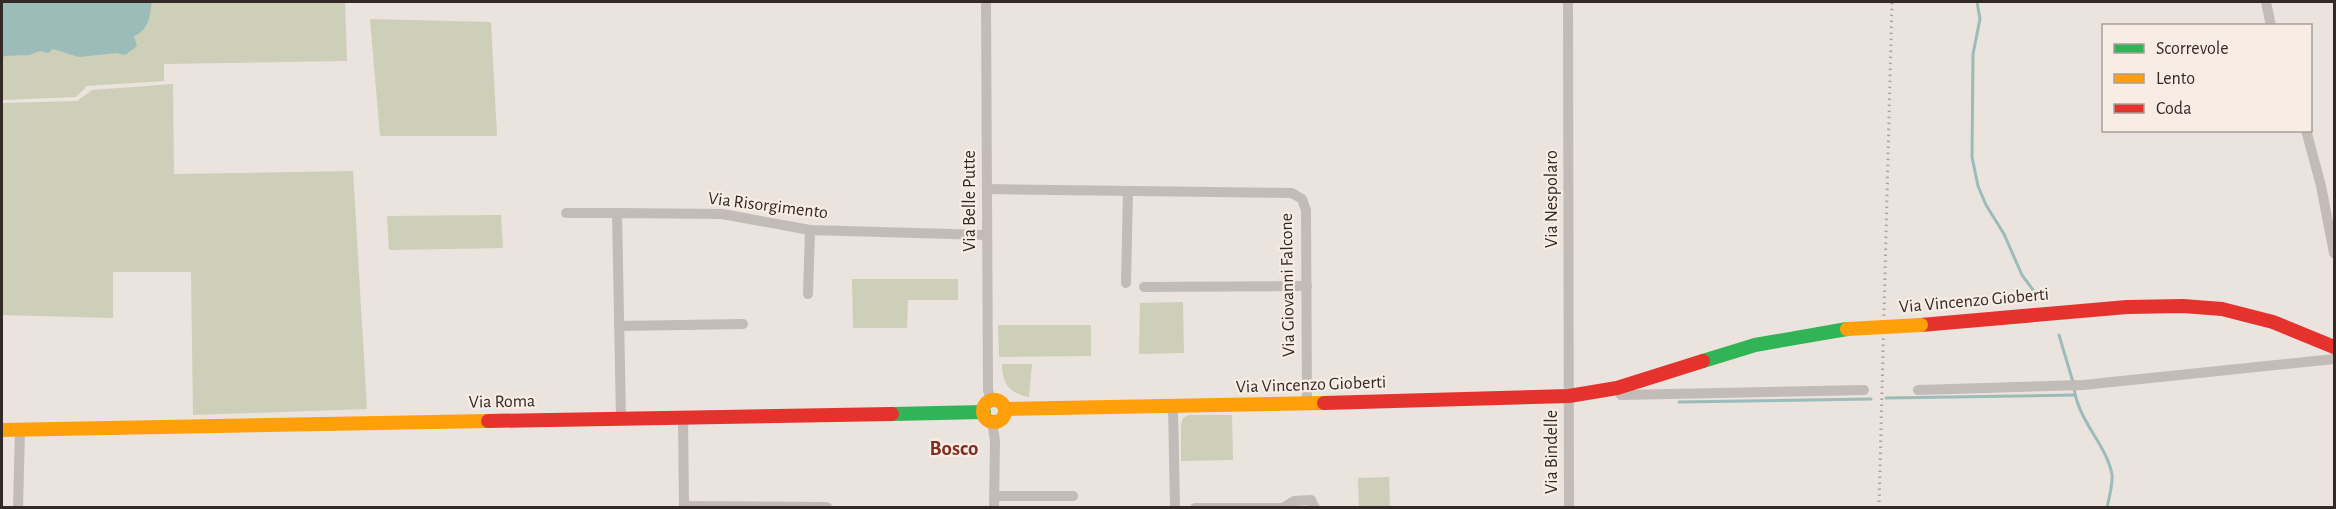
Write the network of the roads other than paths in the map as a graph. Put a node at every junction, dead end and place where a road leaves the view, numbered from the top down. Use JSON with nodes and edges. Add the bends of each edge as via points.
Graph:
{"nodes":[{"id":1,"x":986,"y":2,"type":"edge"},
{"id":2,"x":1568,"y":2,"type":"edge"},
{"id":3,"x":2266,"y":2,"type":"edge"},
{"id":4,"x":2271,"y":24,"type":"edge"},
{"id":5,"x":2307,"y":132,"type":"edge"},
{"id":6,"x":987,"y":189,"type":"junction"},
{"id":7,"x":1128,"y":190,"type":"junction"},
{"id":8,"x":566,"y":213,"type":"dead end"},
{"id":9,"x":617,"y":213,"type":"junction"},
{"id":10,"x":810,"y":230,"type":"junction"},
{"id":11,"x":986,"y":235,"type":"junction"},
{"id":12,"x":2334,"y":253,"type":"edge"},
{"id":13,"x":1126,"y":282,"type":"dead end"},
{"id":14,"x":1307,"y":286,"type":"junction"},
{"id":15,"x":1144,"y":288,"type":"dead end"},
{"id":16,"x":808,"y":294,"type":"dead end"},
{"id":17,"x":743,"y":324,"type":"dead end"},
{"id":18,"x":619,"y":326,"type":"junction"},
{"id":19,"x":2334,"y":347,"type":"edge"},
{"id":20,"x":2334,"y":359,"type":"edge"},
{"id":21,"x":1617,"y":387,"type":"junction"},
{"id":22,"x":1864,"y":390,"type":"dead end"},
{"id":23,"x":1917,"y":390,"type":"dead end"},
{"id":24,"x":1569,"y":396,"type":"junction"},
{"id":25,"x":1307,"y":402,"type":"junction"},
{"id":26,"x":1173,"y":407,"type":"junction"},
{"id":27,"x":989,"y":411,"type":"junction"},
{"id":28,"x":683,"y":417,"type":"junction"},
{"id":29,"x":621,"y":418,"type":"junction"},
{"id":30,"x":2,"y":430,"type":"edge"},
{"id":31,"x":20,"y":430,"type":"junction"},
{"id":32,"x":1073,"y":496,"type":"dead end"},
{"id":33,"x":994,"y":502,"type":"edge"},
{"id":34,"x":18,"y":507,"type":"edge"},
{"id":35,"x":684,"y":507,"type":"edge"},
{"id":36,"x":827,"y":507,"type":"edge"},
{"id":37,"x":1175,"y":507,"type":"edge"},
{"id":38,"x":1195,"y":507,"type":"edge"},
{"id":39,"x":1287,"y":507,"type":"edge"},
{"id":40,"x":1315,"y":507,"type":"edge"},
{"id":41,"x":1569,"y":507,"type":"edge"}],
"edges":[{"from":1,"to":6,"type":"street","name":"Via Belle Putte"},
{"from":2,"to":24,"type":"street","name":"Via Nespolaro"},
{"from":3,"to":4,"type":"street"},
{"from":5,"to":12,"type":"street"},
{"from":6,"to":7,"type":"street","name":"Via Giovanni Falcone"},
{"from":6,"to":11,"type":"street","name":"Via Belle Putte"},
{"from":7,"to":13,"type":"street"},
{"from":7,"to":14,"type":"street","name":"Via Giovanni Falcone","via":[[1292,193],[1302,199],[1305,210]]},
{"from":8,"to":9,"type":"street","name":"Via Risorgimento"},
{"from":9,"to":10,"type":"street","name":"Via Risorgimento","via":[[722,214]]},
{"from":9,"to":18,"type":"street"},
{"from":10,"to":11,"type":"street","name":"Via Risorgimento"},
{"from":10,"to":16,"type":"street"},
{"from":11,"to":27,"type":"street","name":"Via Belle Putte"},
{"from":14,"to":15,"type":"street"},
{"from":14,"to":25,"type":"street","name":"Via Giovanni Falcone"},
{"from":17,"to":18,"type":"street"},
{"from":18,"to":29,"type":"street"},
{"from":19,"to":21,"type":"street","name":"Via Vincenzo Gioberti","bridge":true,"via":[[2273,322],[2222,309],[2127,307],[1847,329],[1755,345]]},
{"from":20,"to":23,"type":"street","via":[[2083,385]]},
{"from":21,"to":22,"type":"street","name":"Via Vincenzo Gioberti","via":[[1621,395]]},
{"from":21,"to":24,"type":"street","name":"Via Vincenzo Gioberti"},
{"from":24,"to":25,"type":"street","name":"Via Vincenzo Gioberti"},
{"from":24,"to":41,"type":"street","name":"Via Bindelle"},
{"from":25,"to":26,"type":"street","name":"Via Vincenzo Gioberti"},
{"from":26,"to":27,"type":"street","name":"Via Vincenzo Gioberti","via":[[1005,409],[1002,418]]},
{"from":26,"to":37,"type":"street"},
{"from":27,"to":28,"type":"street","name":"Via Roma"},
{"from":27,"to":33,"type":"street","name":"Via Belle Putte","via":[[995,441]]},
{"from":28,"to":29,"type":"street","name":"Via Roma"},
{"from":28,"to":35,"type":"street"},
{"from":29,"to":31,"type":"street","name":"Via Roma"},
{"from":30,"to":31,"type":"street","name":"Via Roma"},
{"from":31,"to":34,"type":"street"},
{"from":32,"to":33,"type":"street"},
{"from":35,"to":36,"type":"street"},
{"from":38,"to":39,"type":"street"},
{"from":39,"to":40,"type":"street","via":[[1294,501],[1311,500]]}]}
